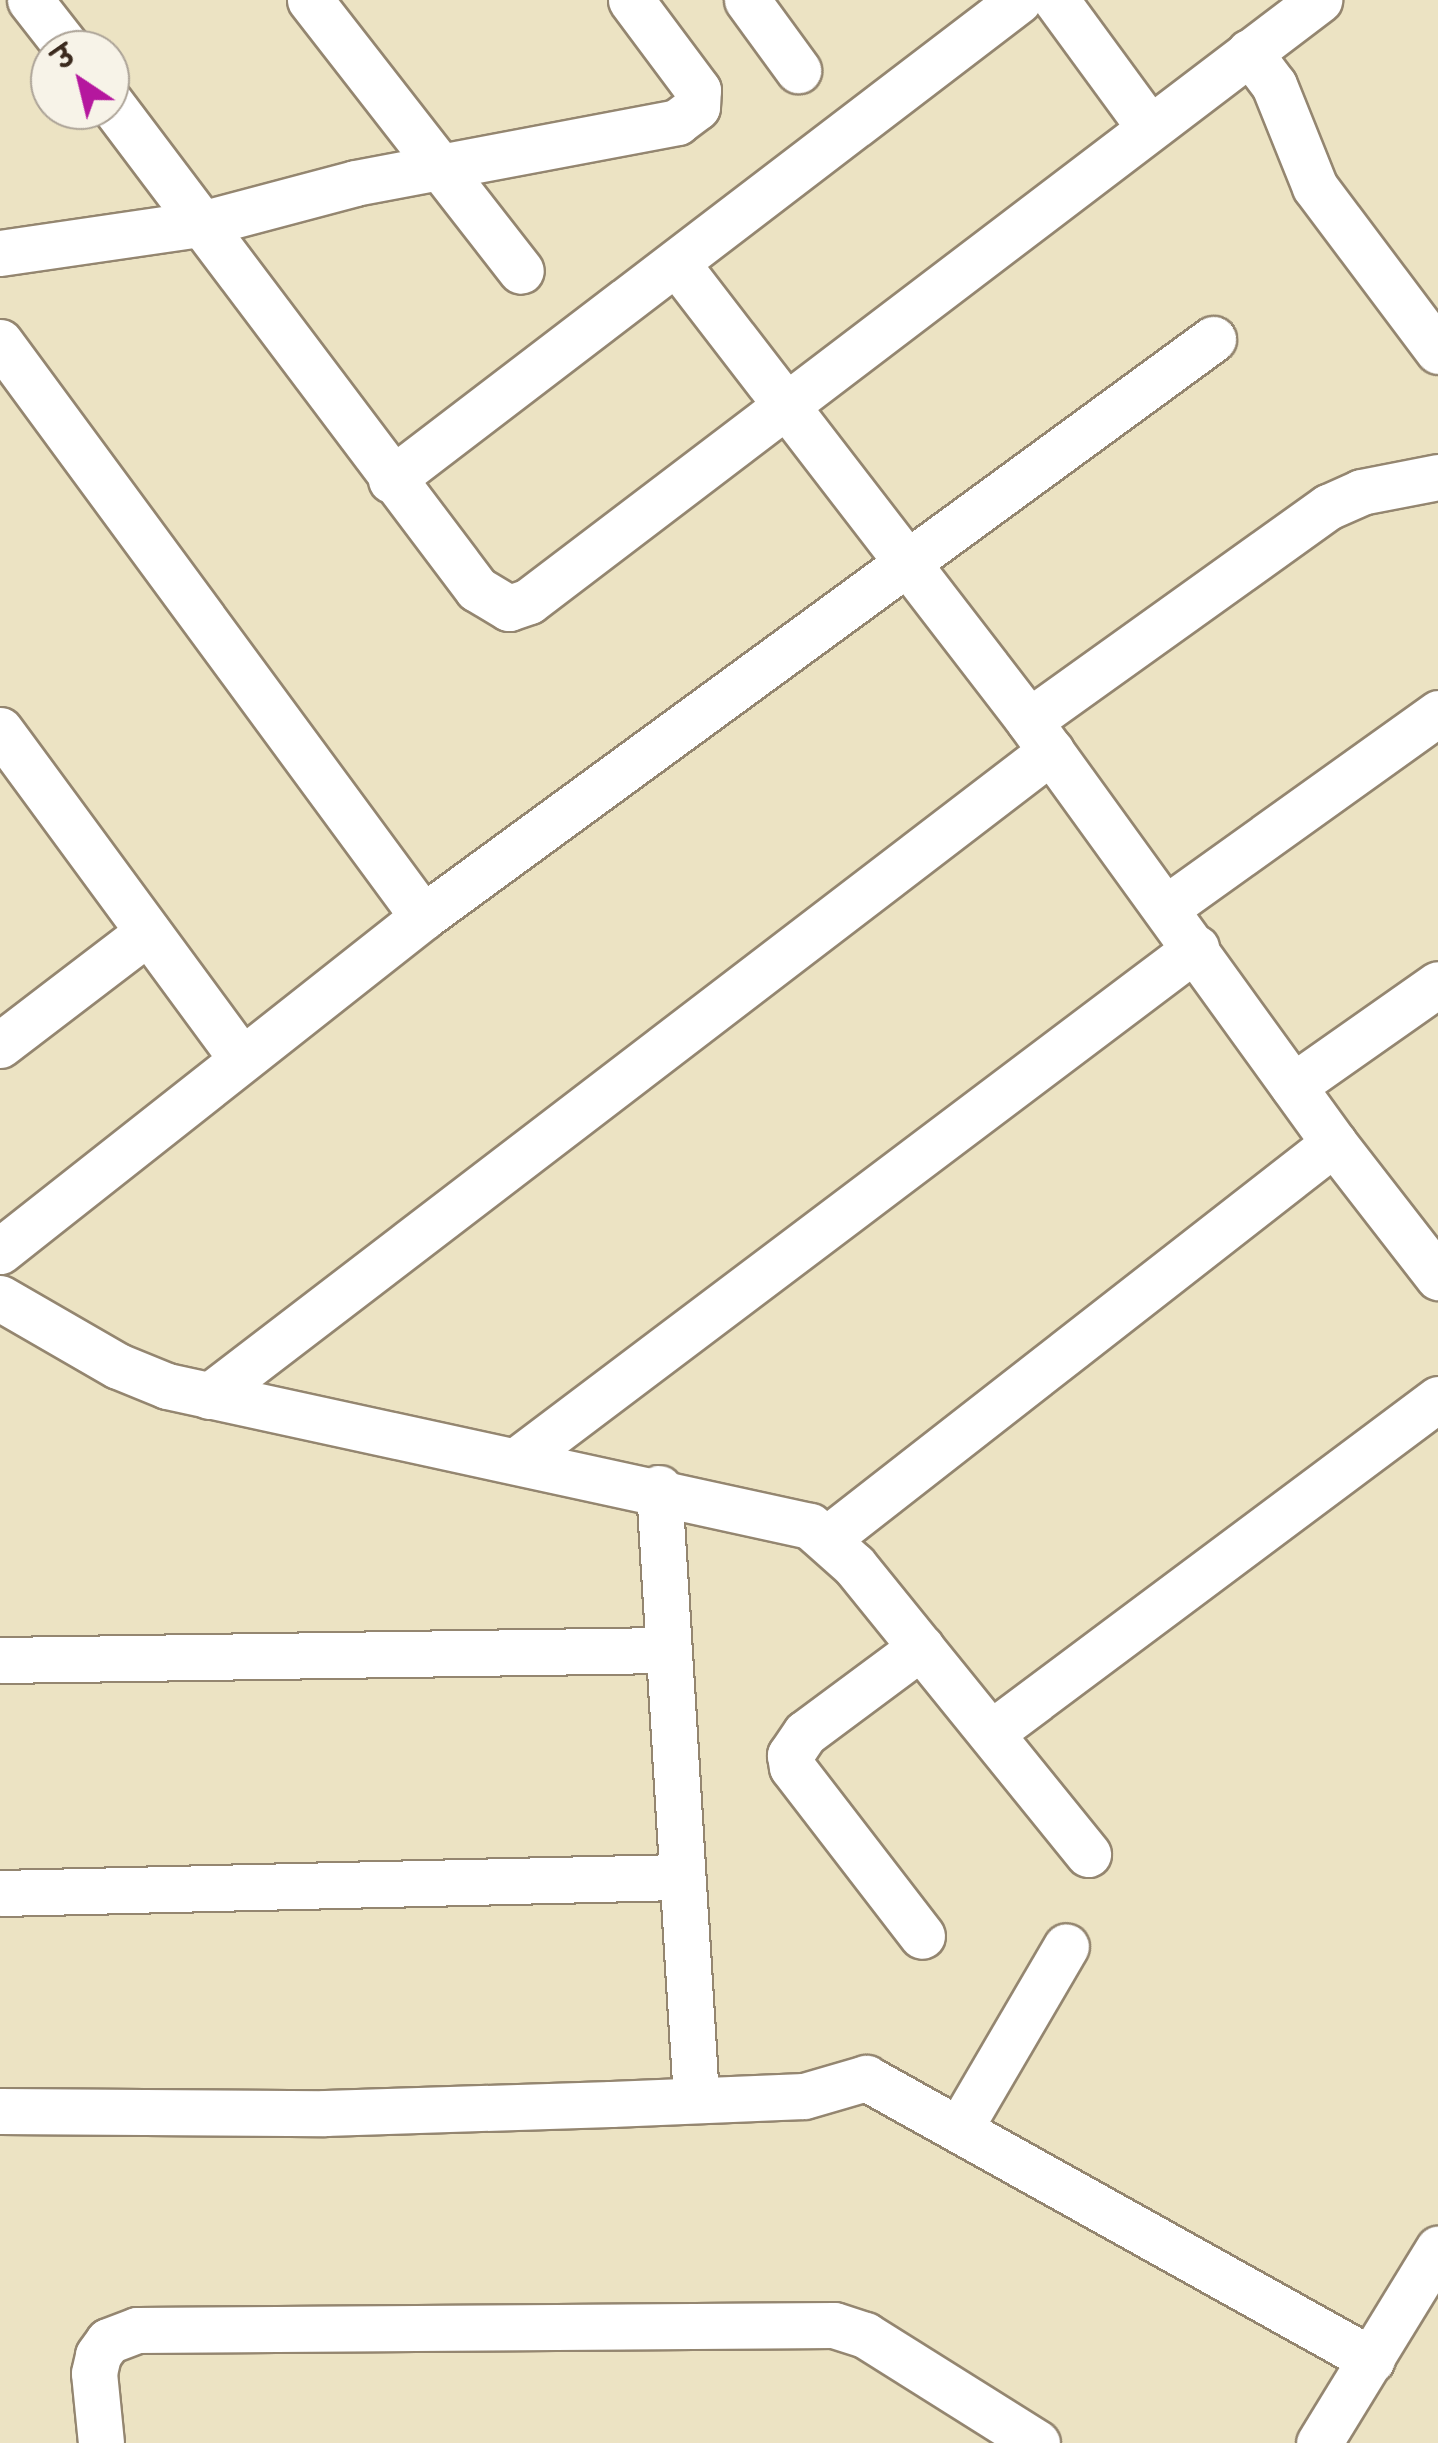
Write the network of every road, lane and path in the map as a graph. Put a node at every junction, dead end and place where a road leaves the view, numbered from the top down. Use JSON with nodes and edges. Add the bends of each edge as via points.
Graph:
{"nodes":[{"id":1,"x":30,"y":0,"type":"edge"},
{"id":2,"x":310,"y":0,"type":"edge"},
{"id":3,"x":747,"y":0,"type":"edge"},
{"id":4,"x":1019,"y":0,"type":"edge"},
{"id":5,"x":1056,"y":0,"type":"edge"},
{"id":6,"x":1320,"y":0,"type":"edge"},
{"id":7,"x":645,"y":5,"type":"edge"},
{"id":8,"x":53,"y":30,"type":"edge"},
{"id":9,"x":1249,"y":52,"type":"junction"},
{"id":10,"x":798,"y":70,"type":"dead end"},
{"id":11,"x":130,"y":127,"type":"edge"},
{"id":12,"x":1149,"y":127,"type":"junction"},
{"id":13,"x":438,"y":166,"type":"junction"},
{"id":14,"x":205,"y":223,"type":"junction"},
{"id":15,"x":0,"y":253,"type":"edge"},
{"id":16,"x":678,"y":265,"type":"junction"},
{"id":17,"x":521,"y":270,"type":"dead end"},
{"id":18,"x":1212,"y":339,"type":"dead end"},
{"id":19,"x":0,"y":342,"type":"edge"},
{"id":20,"x":1438,"y":351,"type":"edge"},
{"id":21,"x":784,"y":401,"type":"junction"},
{"id":22,"x":1438,"y":477,"type":"edge"},
{"id":23,"x":391,"y":480,"type":"junction"},
{"id":24,"x":906,"y":561,"type":"junction"},
{"id":25,"x":1438,"y":713,"type":"edge"},
{"id":26,"x":0,"y":730,"type":"edge"},
{"id":27,"x":1040,"y":736,"type":"junction"},
{"id":28,"x":15,"y":781,"type":"edge"},
{"id":29,"x":1166,"y":908,"type":"junction"},
{"id":30,"x":423,"y":916,"type":"junction"},
{"id":31,"x":148,"y":932,"type":"junction"},
{"id":32,"x":1196,"y":948,"type":"junction"},
{"id":33,"x":1438,"y":984,"type":"edge"},
{"id":34,"x":0,"y":1044,"type":"edge"},
{"id":35,"x":241,"y":1058,"type":"junction"},
{"id":36,"x":1293,"y":1086,"type":"junction"},
{"id":37,"x":1334,"y":1144,"type":"junction"},
{"id":38,"x":0,"y":1250,"type":"edge"},
{"id":39,"x":1435,"y":1268,"type":"edge"},
{"id":40,"x":0,"y":1298,"type":"edge"},
{"id":41,"x":208,"y":1396,"type":"junction"},
{"id":42,"x":1438,"y":1399,"type":"edge"},
{"id":43,"x":516,"y":1460,"type":"junction"},
{"id":44,"x":659,"y":1488,"type":"junction"},
{"id":45,"x":828,"y":1538,"type":"junction"},
{"id":46,"x":921,"y":1647,"type":"junction"},
{"id":47,"x":664,"y":1650,"type":"junction"},
{"id":48,"x":0,"y":1660,"type":"edge"},
{"id":49,"x":991,"y":1732,"type":"junction"},
{"id":50,"x":1088,"y":1854,"type":"dead end"},
{"id":51,"x":680,"y":1877,"type":"junction"},
{"id":52,"x":0,"y":1894,"type":"edge"},
{"id":53,"x":922,"y":1936,"type":"dead end"},
{"id":54,"x":1066,"y":1946,"type":"dead end"},
{"id":55,"x":696,"y":2098,"type":"junction"},
{"id":56,"x":0,"y":2111,"type":"edge"},
{"id":57,"x":960,"y":2126,"type":"junction"},
{"id":58,"x":1438,"y":2254,"type":"edge"},
{"id":59,"x":1372,"y":2360,"type":"junction"},
{"id":60,"x":101,"y":2443,"type":"edge"},
{"id":61,"x":1038,"y":2443,"type":"edge"},
{"id":62,"x":1319,"y":2443,"type":"edge"}],
"edges":[{"from":1,"to":8,"type":"street"},
{"from":2,"to":13,"type":"street"},
{"from":3,"to":10,"type":"street"},
{"from":4,"to":16,"type":"street"},
{"from":5,"to":12,"type":"street"},
{"from":6,"to":9,"type":"street"},
{"from":7,"to":13,"type":"street","via":[[698,90],[697,107],[688,116]]},
{"from":9,"to":12,"type":"street"},
{"from":9,"to":20,"type":"street","via":[[1274,85],[1315,187]]},
{"from":11,"to":14,"type":"street"},
{"from":12,"to":21,"type":"street"},
{"from":13,"to":14,"type":"street"},
{"from":13,"to":17,"type":"street"},
{"from":14,"to":15,"type":"street"},
{"from":14,"to":23,"type":"street"},
{"from":16,"to":21,"type":"street"},
{"from":16,"to":23,"type":"street"},
{"from":18,"to":24,"type":"street"},
{"from":19,"to":30,"type":"street"},
{"from":21,"to":23,"type":"street","via":[[528,601],[509,608],[492,604],[477,589]]},
{"from":21,"to":24,"type":"street"},
{"from":22,"to":27,"type":"street","via":[[1361,492],[1328,508]]},
{"from":24,"to":27,"type":"street"},
{"from":24,"to":30,"type":"street"},
{"from":25,"to":29,"type":"street"},
{"from":26,"to":28,"type":"street"},
{"from":27,"to":29,"type":"street"},
{"from":27,"to":41,"type":"street"},
{"from":28,"to":31,"type":"street"},
{"from":29,"to":32,"type":"street"},
{"from":30,"to":35,"type":"street"},
{"from":31,"to":34,"type":"street"},
{"from":31,"to":35,"type":"street"},
{"from":32,"to":36,"type":"street"},
{"from":32,"to":43,"type":"street"},
{"from":33,"to":36,"type":"street"},
{"from":35,"to":38,"type":"street"},
{"from":36,"to":37,"type":"street"},
{"from":37,"to":39,"type":"street"},
{"from":37,"to":45,"type":"street"},
{"from":40,"to":41,"type":"street","via":[[118,1366]]},
{"from":41,"to":43,"type":"street"},
{"from":42,"to":49,"type":"street"},
{"from":43,"to":44,"type":"street"},
{"from":44,"to":45,"type":"street","via":[[810,1526]]},
{"from":44,"to":47,"type":"street"},
{"from":45,"to":46,"type":"street"},
{"from":46,"to":49,"type":"street"},
{"from":46,"to":53,"type":"street","via":[[805,1733],[790,1755],[792,1767]]},
{"from":47,"to":48,"type":"street"},
{"from":47,"to":51,"type":"street"},
{"from":49,"to":50,"type":"street"},
{"from":51,"to":52,"type":"street"},
{"from":51,"to":55,"type":"street"},
{"from":54,"to":57,"type":"street"},
{"from":55,"to":56,"type":"street","via":[[325,2112]]},
{"from":55,"to":57,"type":"street","via":[[804,2096],[856,2077],[880,2081]]},
{"from":57,"to":59,"type":"street"},
{"from":58,"to":59,"type":"street"},
{"from":59,"to":62,"type":"street"},
{"from":60,"to":61,"type":"street","via":[[98,2355],[108,2341],[137,2330],[814,2325],[864,2334]]}]}
